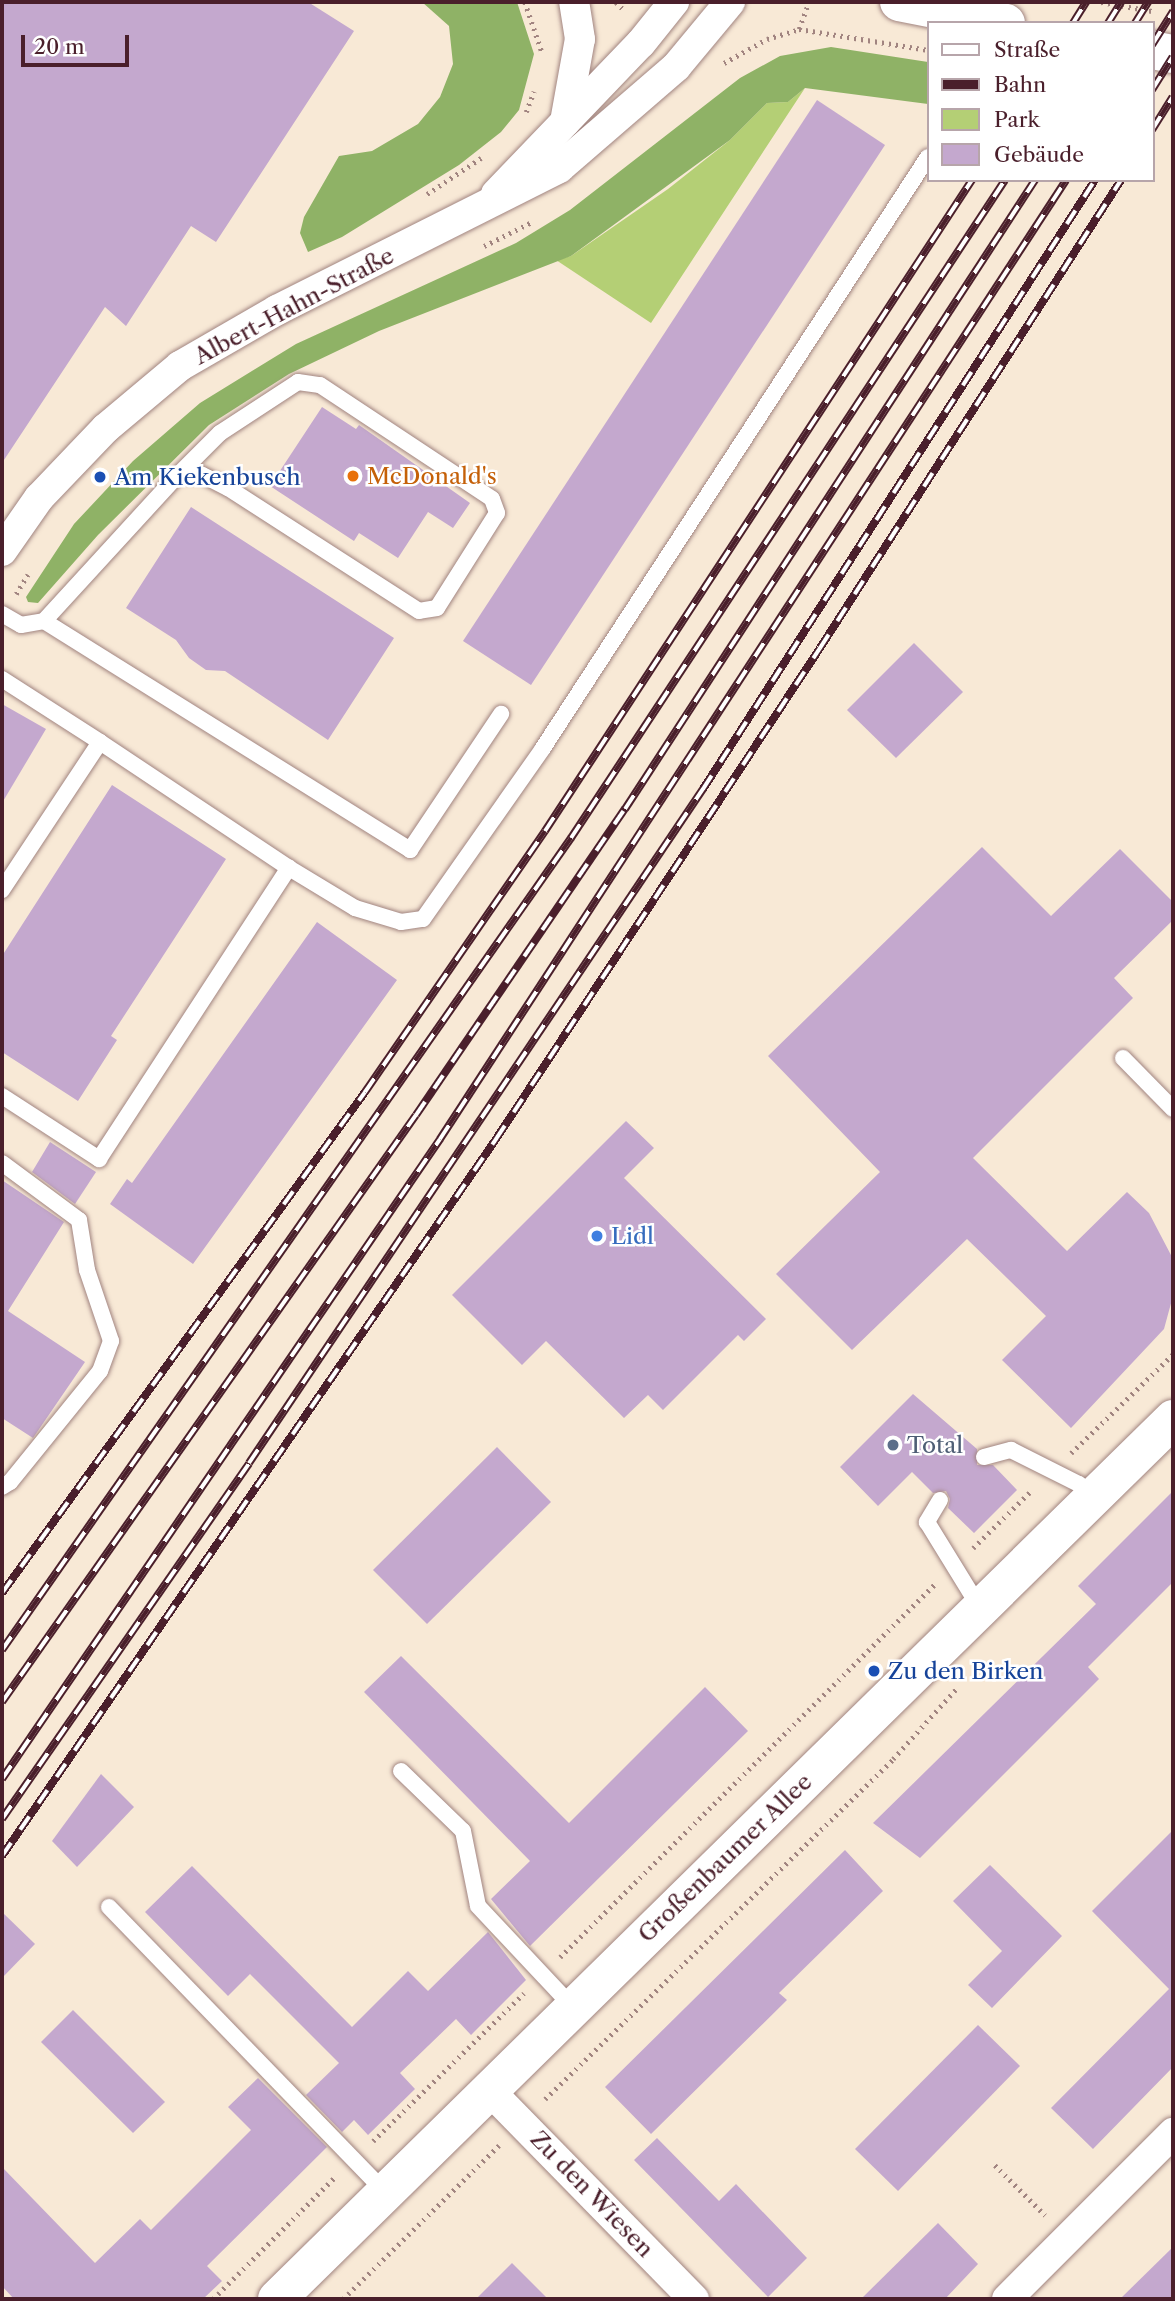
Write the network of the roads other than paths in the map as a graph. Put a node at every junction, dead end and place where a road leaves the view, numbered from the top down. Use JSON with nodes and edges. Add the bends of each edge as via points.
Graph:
{"nodes":[{"id":1,"x":574,"y":2,"type":"edge"},
{"id":2,"x":674,"y":2,"type":"edge"},
{"id":3,"x":730,"y":2,"type":"edge"},
{"id":4,"x":899,"y":2,"type":"edge"},
{"id":5,"x":954,"y":8,"type":"edge"},
{"id":6,"x":999,"y":21,"type":"edge"},
{"id":7,"x":1154,"y":50,"type":"edge"},
{"id":8,"x":1173,"y":54,"type":"edge"},
{"id":9,"x":565,"y":122,"type":"junction"},
{"id":10,"x":926,"y":161,"type":"edge"},
{"id":11,"x":488,"y":203,"type":"junction"},
{"id":12,"x":178,"y":475,"type":"junction"},
{"id":13,"x":2,"y":551,"type":"edge"},
{"id":14,"x":2,"y":614,"type":"edge"},
{"id":15,"x":44,"y":621,"type":"junction"},
{"id":16,"x":2,"y":679,"type":"edge"},
{"id":17,"x":502,"y":713,"type":"dead end"},
{"id":18,"x":100,"y":742,"type":"junction"},
{"id":19,"x":289,"y":867,"type":"junction"},
{"id":20,"x":2,"y":890,"type":"edge"},
{"id":21,"x":1123,"y":1058,"type":"dead end"},
{"id":22,"x":2,"y":1096,"type":"edge"},
{"id":23,"x":1173,"y":1109,"type":"edge"},
{"id":24,"x":2,"y":1163,"type":"edge"},
{"id":25,"x":1173,"y":1419,"type":"edge"},
{"id":26,"x":984,"y":1457,"type":"dead end"},
{"id":27,"x":2,"y":1486,"type":"edge"},
{"id":28,"x":1093,"y":1497,"type":"junction"},
{"id":29,"x":940,"y":1500,"type":"dead end"},
{"id":30,"x":980,"y":1608,"type":"junction"},
{"id":31,"x":401,"y":1771,"type":"dead end"},
{"id":32,"x":109,"y":1907,"type":"dead end"},
{"id":33,"x":573,"y":2007,"type":"junction"},
{"id":34,"x":489,"y":2090,"type":"junction"},
{"id":35,"x":1173,"y":2133,"type":"edge"},
{"id":36,"x":385,"y":2192,"type":"junction"},
{"id":37,"x":277,"y":2299,"type":"edge"},
{"id":38,"x":694,"y":2299,"type":"edge"},
{"id":39,"x":1007,"y":2299,"type":"edge"}],
"edges":[{"from":1,"to":9,"type":"street","via":[[580,39]]},
{"from":2,"to":9,"type":"street","name":"Albert-Hahn-Straße"},
{"from":3,"to":11,"type":"street","name":"Albert-Hahn-Straße","via":[[676,67],[627,113],[559,168]]},
{"from":4,"to":5,"type":"main road"},
{"from":5,"to":6,"type":"main road"},
{"from":7,"to":8,"type":"main road"},
{"from":9,"to":11,"type":"street","name":"Albert-Hahn-Straße"},
{"from":10,"to":19,"type":"lane","via":[[543,748],[423,919],[401,922],[355,908]]},
{"from":11,"to":13,"type":"street","name":"Albert-Hahn-Straße","via":[[277,310],[180,366],[77,458],[39,498]]},
{"from":12,"to":12,"type":"lane","via":[[201,475],[228,488],[419,611],[437,608],[497,513],[492,499],[320,385],[298,382],[220,433]]},
{"from":12,"to":15,"type":"lane"},
{"from":14,"to":15,"type":"lane","via":[[22,625]]},
{"from":15,"to":17,"type":"lane","via":[[410,850]]},
{"from":16,"to":18,"type":"lane"},
{"from":18,"to":19,"type":"lane"},
{"from":18,"to":20,"type":"lane"},
{"from":19,"to":22,"type":"lane","via":[[99,1159]]},
{"from":21,"to":23,"type":"lane"},
{"from":24,"to":27,"type":"lane","via":[[79,1220],[87,1270],[111,1341],[100,1371]]},
{"from":25,"to":28,"type":"main road","name":"Großenbaumer Allee"},
{"from":26,"to":28,"type":"lane","via":[[1011,1450],[1079,1483]]},
{"from":28,"to":30,"type":"main road","name":"Großenbaumer Allee"},
{"from":29,"to":30,"type":"lane","via":[[927,1522]]},
{"from":30,"to":33,"type":"main road","name":"Großenbaumer Allee"},
{"from":31,"to":33,"type":"lane","via":[[463,1831],[478,1906]]},
{"from":32,"to":36,"type":"lane"},
{"from":33,"to":34,"type":"main road","name":"Großenbaumer Allee"},
{"from":34,"to":36,"type":"main road","name":"Großenbaumer Allee"},
{"from":34,"to":38,"type":"street","name":"Zu den Wiesen"},
{"from":35,"to":39,"type":"street"},
{"from":36,"to":37,"type":"main road","name":"Großenbaumer Allee"}]}
